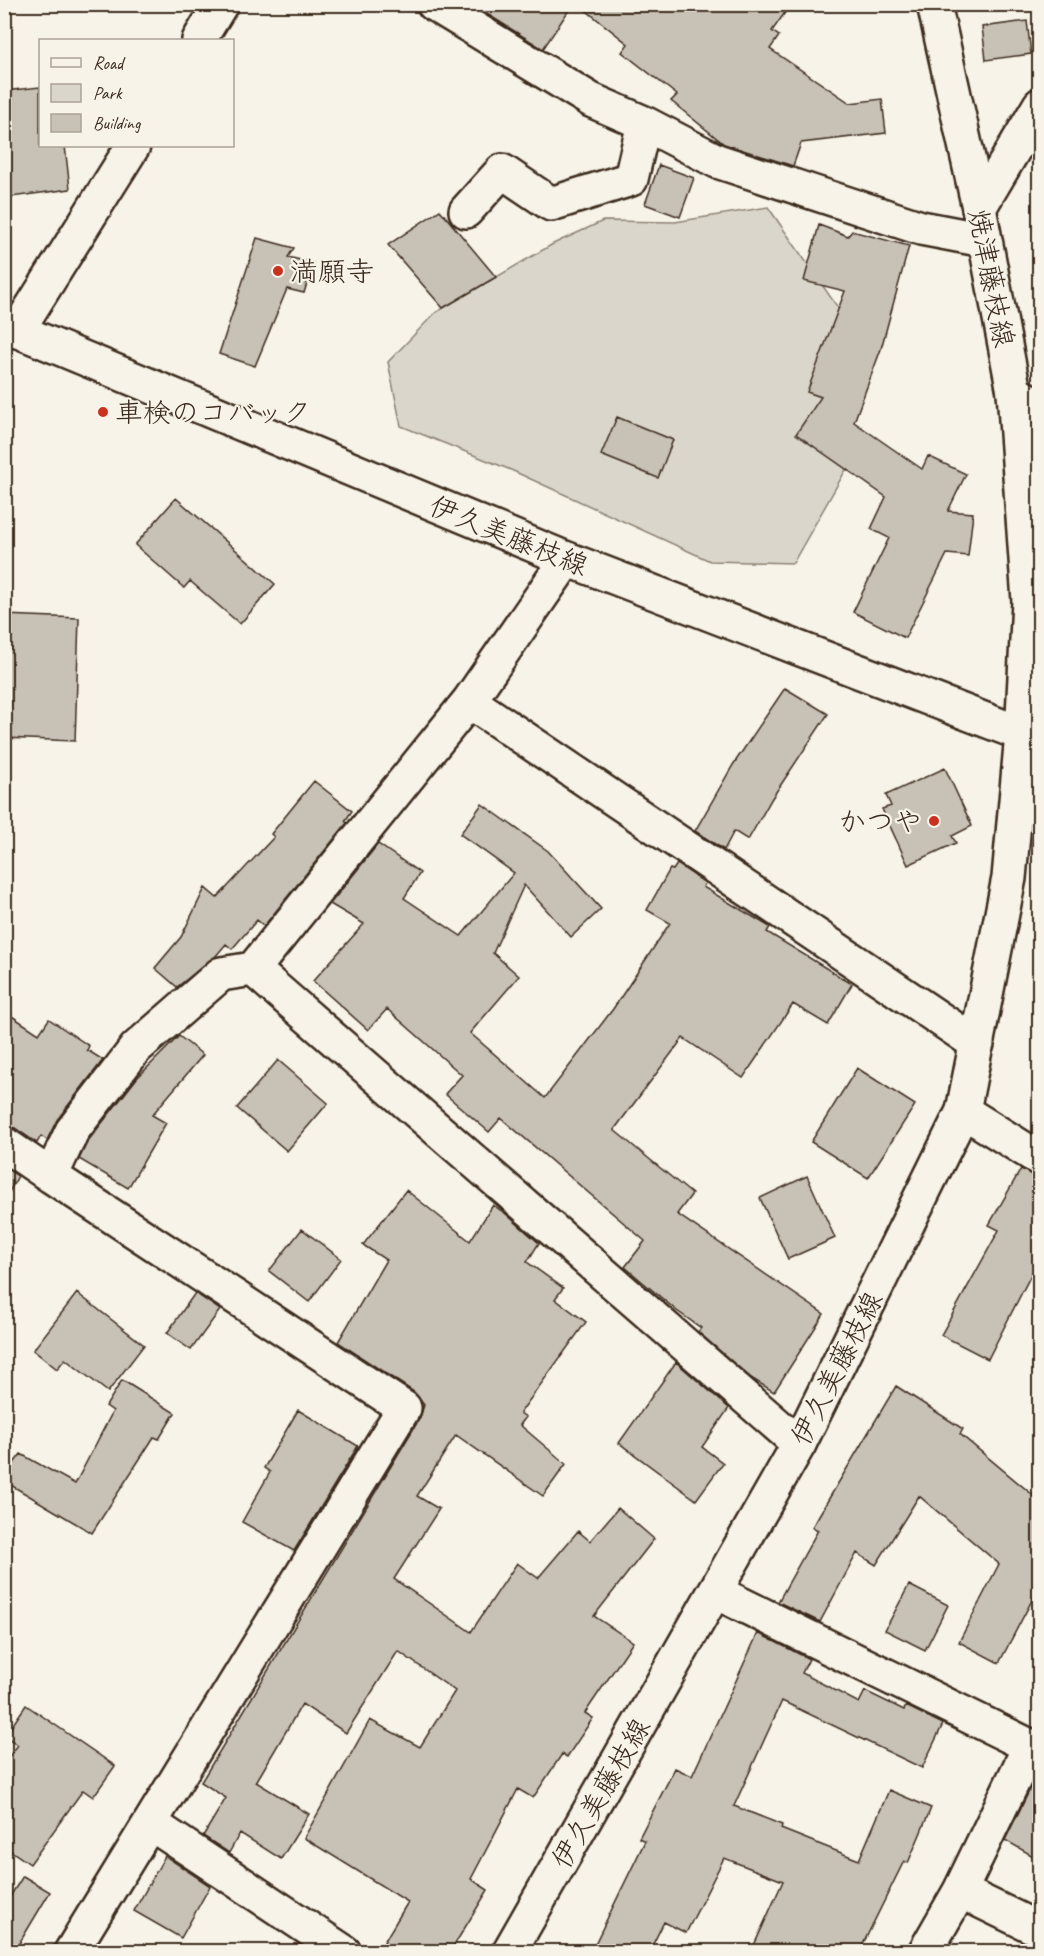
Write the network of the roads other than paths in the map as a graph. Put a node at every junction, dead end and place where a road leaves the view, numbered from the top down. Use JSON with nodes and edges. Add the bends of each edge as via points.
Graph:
{"nodes":[{"id":1,"x":221,"y":4,"type":"edge"},
{"id":2,"x":434,"y":4,"type":"edge"},
{"id":3,"x":934,"y":4,"type":"edge"},
{"id":4,"x":200,"y":39,"type":"edge"},
{"id":5,"x":1040,"y":105,"type":"edge"},
{"id":6,"x":644,"y":123,"type":"junction"},
{"id":7,"x":132,"y":147,"type":"edge"},
{"id":8,"x":979,"y":208,"type":"junction"},
{"id":9,"x":466,"y":211,"type":"dead end"},
{"id":10,"x":984,"y":240,"type":"junction"},
{"id":11,"x":9,"y":333,"type":"edge"},
{"id":12,"x":1027,"y":400,"type":"edge"},
{"id":13,"x":567,"y":559,"type":"junction"},
{"id":14,"x":469,"y":701,"type":"junction"},
{"id":15,"x":1031,"y":739,"type":"edge"},
{"id":16,"x":253,"y":969,"type":"junction"},
{"id":17,"x":978,"y":1044,"type":"junction"},
{"id":18,"x":963,"y":1111,"type":"junction"},
{"id":19,"x":4,"y":1144,"type":"edge"},
{"id":20,"x":1040,"y":1159,"type":"edge"},
{"id":21,"x":51,"y":1176,"type":"junction"},
{"id":22,"x":799,"y":1444,"type":"junction"},
{"id":23,"x":716,"y":1592,"type":"junction"},
{"id":24,"x":1034,"y":1749,"type":"edge"},
{"id":25,"x":150,"y":1822,"type":"junction"},
{"id":26,"x":960,"y":1891,"type":"junction"},
{"id":27,"x":1040,"y":1930,"type":"edge"},
{"id":28,"x":71,"y":1952,"type":"edge"},
{"id":29,"x":344,"y":1952,"type":"edge"},
{"id":30,"x":509,"y":1952,"type":"edge"},
{"id":31,"x":926,"y":1952,"type":"edge"}],
"edges":[{"from":1,"to":4,"type":"street"},
{"from":2,"to":6,"type":"street","via":[[591,100]]},
{"from":3,"to":8,"type":"street","name":"焼津藤枝線"},
{"from":5,"to":8,"type":"street"},
{"from":6,"to":9,"type":"street","via":[[631,179],[551,204],[502,171]]},
{"from":6,"to":10,"type":"street","via":[[717,161],[921,228]]},
{"from":7,"to":11,"type":"street"},
{"from":8,"to":10,"type":"street","name":"焼津藤枝線"},
{"from":10,"to":12,"type":"street","name":"焼津藤枝線"},
{"from":11,"to":13,"type":"street","name":"伊久美藤枝線"},
{"from":12,"to":15,"type":"street","name":"焼津藤枝線"},
{"from":13,"to":14,"type":"street"},
{"from":13,"to":15,"type":"street","name":"伊久美藤枝線"},
{"from":14,"to":16,"type":"street"},
{"from":14,"to":17,"type":"street"},
{"from":15,"to":17,"type":"street","name":"伊久美藤枝線"},
{"from":16,"to":21,"type":"street","via":[[221,974],[136,1048],[72,1131]]},
{"from":16,"to":22,"type":"street"},
{"from":17,"to":18,"type":"street","name":"伊久美藤枝線"},
{"from":18,"to":20,"type":"street"},
{"from":18,"to":22,"type":"street","name":"伊久美藤枝線"},
{"from":19,"to":21,"type":"street"},
{"from":21,"to":25,"type":"street","via":[[404,1408]]},
{"from":22,"to":23,"type":"street","name":"伊久美藤枝線"},
{"from":23,"to":24,"type":"street"},
{"from":23,"to":30,"type":"street","name":"伊久美藤枝線"},
{"from":24,"to":26,"type":"street"},
{"from":25,"to":28,"type":"street"},
{"from":25,"to":29,"type":"street"},
{"from":26,"to":27,"type":"street"},
{"from":26,"to":31,"type":"street"}]}
